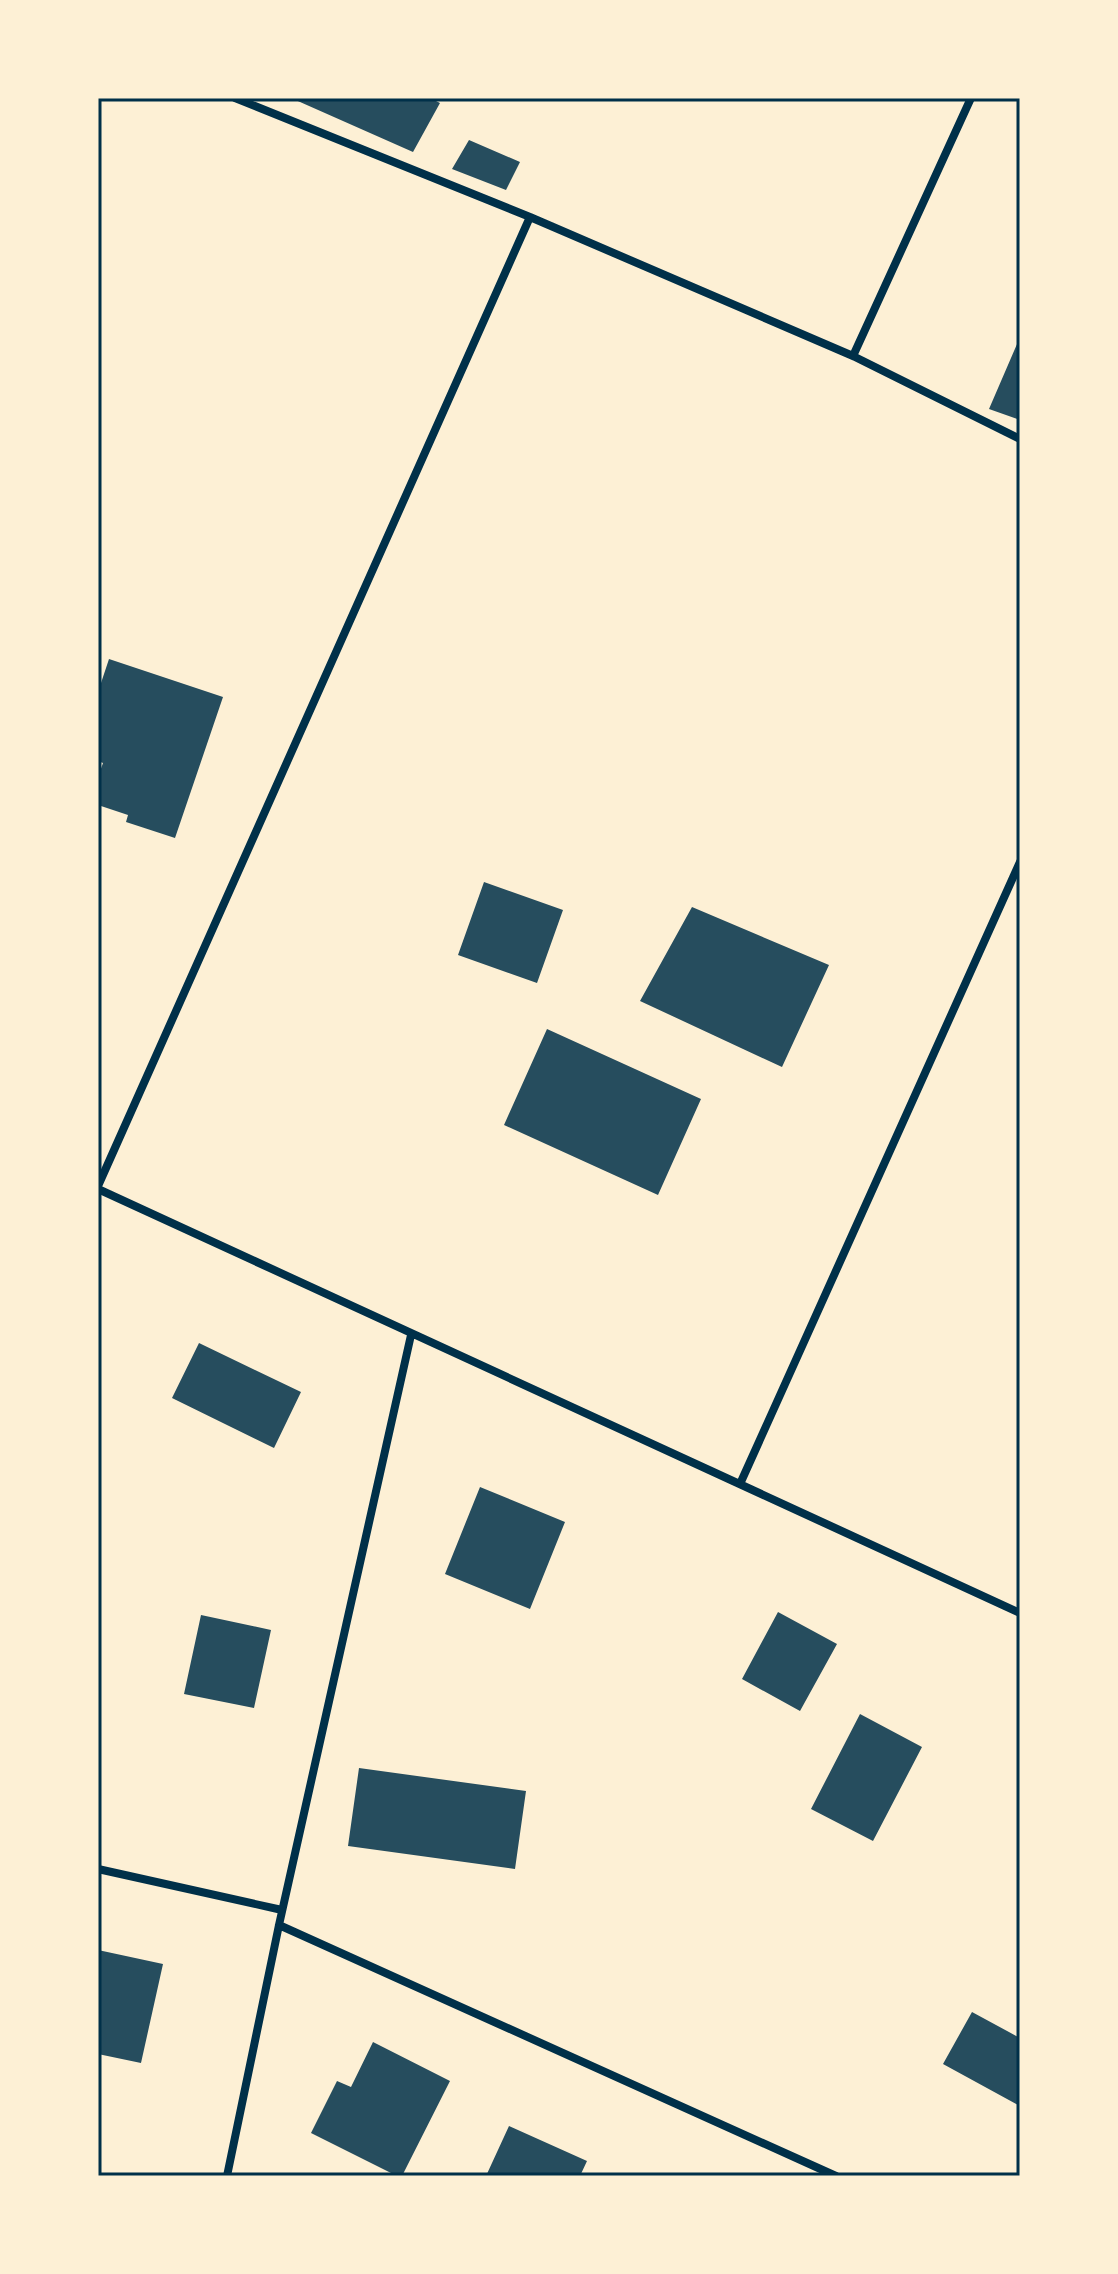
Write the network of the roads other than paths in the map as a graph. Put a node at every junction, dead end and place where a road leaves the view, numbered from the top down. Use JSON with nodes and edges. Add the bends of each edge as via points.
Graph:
{"nodes":[{"id":1,"x":235,"y":98,"type":"edge"},
{"id":2,"x":971,"y":98,"type":"edge"},
{"id":3,"x":258,"y":102,"type":"edge"},
{"id":4,"x":530,"y":217,"type":"junction"},
{"id":5,"x":853,"y":356,"type":"junction"},
{"id":6,"x":1020,"y":439,"type":"edge"},
{"id":7,"x":1020,"y":862,"type":"edge"},
{"id":8,"x":98,"y":1187,"type":"edge"},
{"id":9,"x":411,"y":1335,"type":"junction"},
{"id":10,"x":740,"y":1484,"type":"junction"},
{"id":11,"x":1020,"y":1613,"type":"edge"},
{"id":12,"x":98,"y":1869,"type":"edge"},
{"id":13,"x":282,"y":1910,"type":"junction"},
{"id":14,"x":279,"y":1925,"type":"junction"},
{"id":15,"x":227,"y":2176,"type":"edge"},
{"id":16,"x":836,"y":2176,"type":"edge"}],
"edges":[{"from":1,"to":3,"type":"street"},
{"from":2,"to":5,"type":"street"},
{"from":3,"to":4,"type":"street"},
{"from":4,"to":5,"type":"street"},
{"from":4,"to":8,"type":"street"},
{"from":5,"to":6,"type":"street"},
{"from":7,"to":10,"type":"street"},
{"from":8,"to":9,"type":"street"},
{"from":9,"to":10,"type":"street"},
{"from":9,"to":13,"type":"street"},
{"from":10,"to":11,"type":"street"},
{"from":12,"to":13,"type":"street"},
{"from":13,"to":14,"type":"street"},
{"from":14,"to":15,"type":"street"},
{"from":14,"to":16,"type":"street"}]}
